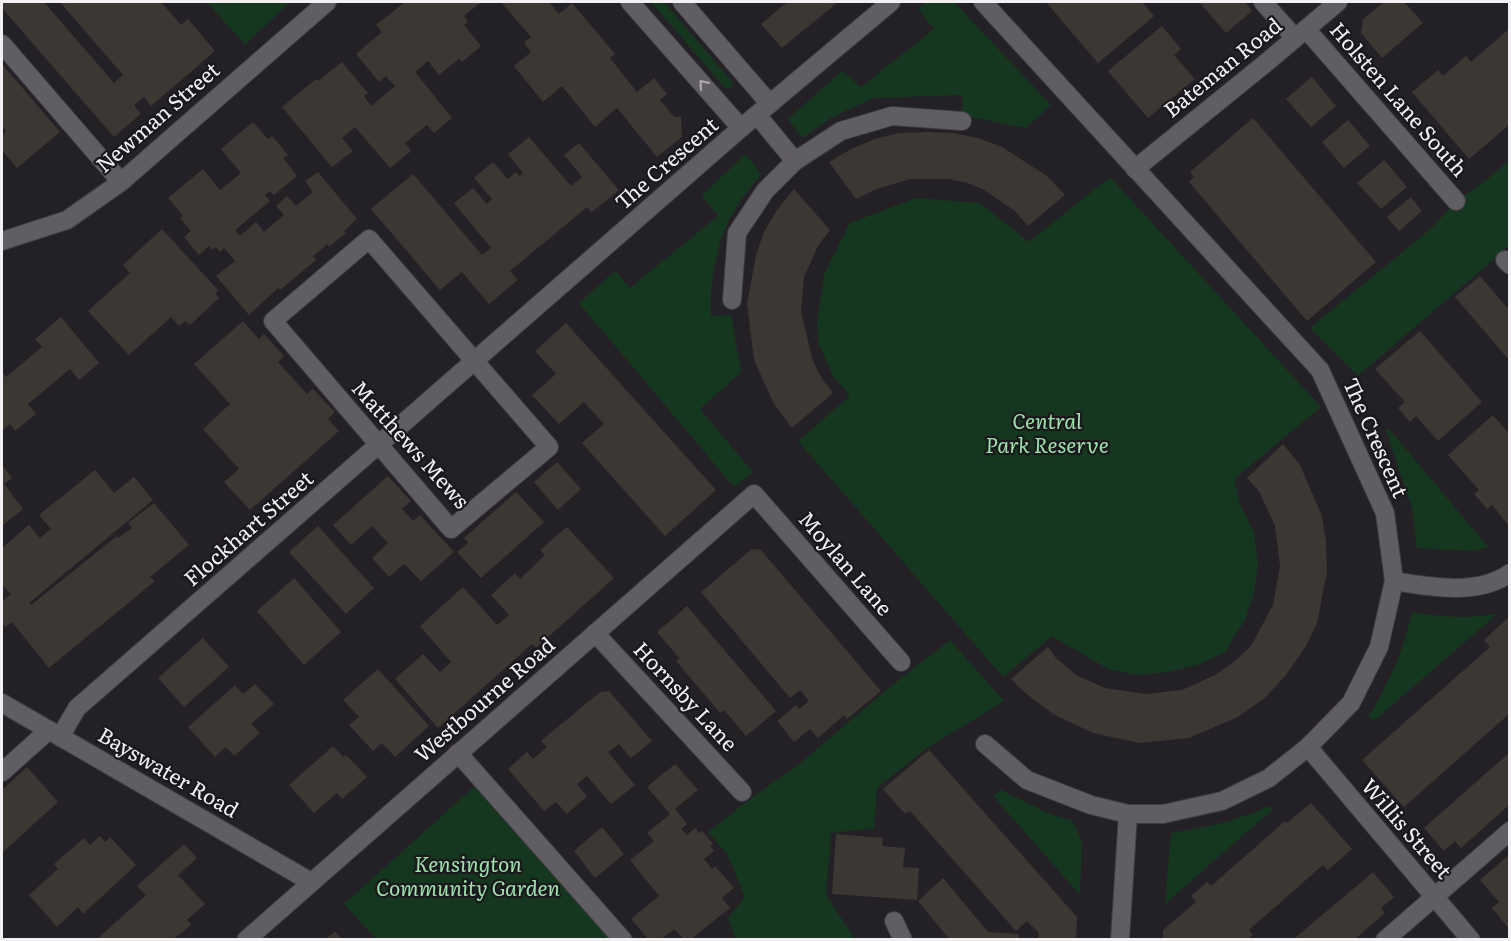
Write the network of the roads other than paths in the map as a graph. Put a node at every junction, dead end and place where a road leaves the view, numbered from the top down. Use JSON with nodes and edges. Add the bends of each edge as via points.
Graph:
{"nodes":[{"id":1,"x":327,"y":2,"type":"edge"},
{"id":2,"x":630,"y":2,"type":"edge"},
{"id":3,"x":682,"y":2,"type":"edge"},
{"id":4,"x":891,"y":2,"type":"edge"},
{"id":5,"x":984,"y":2,"type":"edge"},
{"id":6,"x":1263,"y":2,"type":"edge"},
{"id":7,"x":1338,"y":2,"type":"edge"},
{"id":8,"x":1301,"y":34,"type":"junction"},
{"id":9,"x":2,"y":44,"type":"edge"},
{"id":10,"x":763,"y":110,"type":"junction"},
{"id":11,"x":962,"y":121,"type":"dead end"},
{"id":12,"x":741,"y":128,"type":"junction"},
{"id":13,"x":795,"y":161,"type":"junction"},
{"id":14,"x":1135,"y":169,"type":"junction"},
{"id":15,"x":121,"y":182,"type":"junction"},
{"id":16,"x":1456,"y":201,"type":"dead end"},
{"id":17,"x":2,"y":241,"type":"edge"},
{"id":18,"x":732,"y":300,"type":"dead end"},
{"id":19,"x":474,"y":360,"type":"junction"},
{"id":20,"x":378,"y":446,"type":"junction"},
{"id":21,"x":754,"y":494,"type":"joint"},
{"id":22,"x":1509,"y":573,"type":"edge"},
{"id":23,"x":1394,"y":581,"type":"junction"},
{"id":24,"x":596,"y":633,"type":"junction"},
{"id":25,"x":901,"y":662,"type":"dead end"},
{"id":26,"x":2,"y":703,"type":"edge"},
{"id":27,"x":55,"y":733,"type":"junction"},
{"id":28,"x":985,"y":744,"type":"dead end"},
{"id":29,"x":1308,"y":747,"type":"junction"},
{"id":30,"x":458,"y":753,"type":"junction"},
{"id":31,"x":2,"y":772,"type":"edge"},
{"id":32,"x":742,"y":792,"type":"dead end"},
{"id":33,"x":1128,"y":814,"type":"junction"},
{"id":34,"x":1509,"y":831,"type":"edge"},
{"id":35,"x":311,"y":882,"type":"junction"},
{"id":36,"x":1434,"y":896,"type":"junction"},
{"id":37,"x":894,"y":921,"type":"dead end"},
{"id":38,"x":246,"y":939,"type":"edge"},
{"id":39,"x":623,"y":939,"type":"edge"},
{"id":40,"x":903,"y":939,"type":"edge"},
{"id":41,"x":1120,"y":939,"type":"edge"},
{"id":42,"x":1384,"y":939,"type":"edge"},
{"id":43,"x":1471,"y":939,"type":"edge"}],
"edges":[{"from":1,"to":15,"type":"street","name":"Newman Street"},
{"from":12,"to":2,"type":"street","one_way":true},
{"from":3,"to":10,"type":"street"},
{"from":4,"to":10,"type":"street","name":"The Crescent"},
{"from":5,"to":14,"type":"street","name":"The Crescent"},
{"from":6,"to":8,"type":"street","name":"Holsten Lane South"},
{"from":7,"to":8,"type":"street","name":"Bateman Road"},
{"from":8,"to":14,"type":"street","name":"Bateman Road"},
{"from":8,"to":16,"type":"street","name":"Holsten Lane South"},
{"from":9,"to":15,"type":"street"},
{"from":10,"to":12,"type":"street","name":"The Crescent"},
{"from":10,"to":13,"type":"street"},
{"from":11,"to":13,"type":"street","via":[[892,117],[841,131]]},
{"from":12,"to":19,"type":"street","name":"The Crescent"},
{"from":13,"to":18,"type":"street","via":[[765,191],[737,233]]},
{"from":14,"to":23,"type":"street","name":"The Crescent","via":[[1320,370],[1384,513]]},
{"from":15,"to":17,"type":"street","name":"Newman Street","via":[[67,220]]},
{"from":19,"to":20,"type":"street","name":"Flockhart Street"},
{"from":19,"to":20,"type":"street","name":"Matthews Mews","via":[[549,447],[451,529]]},
{"from":19,"to":20,"type":"street","name":"Matthews Mews","via":[[369,239],[273,321]]},
{"from":20,"to":27,"type":"street","name":"Flockhart Street","via":[[77,708]]},
{"from":21,"to":24,"type":"street","name":"Westbourne Road"},
{"from":21,"to":25,"type":"street","name":"Moylan Lane"},
{"from":22,"to":23,"type":"street","via":[[1479,586],[1444,587]]},
{"from":23,"to":29,"type":"street","name":"The Crescent","via":[[1379,647],[1350,703]]},
{"from":24,"to":30,"type":"street","name":"Westbourne Road"},
{"from":24,"to":32,"type":"street","name":"Hornsby Lane"},
{"from":26,"to":27,"type":"street","name":"Bayswater Road"},
{"from":27,"to":31,"type":"street","name":"Flockhart Street"},
{"from":27,"to":35,"type":"street","name":"Bayswater Road"},
{"from":28,"to":33,"type":"street","name":"The Crescent","via":[[1027,780],[1091,805]]},
{"from":29,"to":33,"type":"street","name":"The Crescent","via":[[1269,778],[1222,801],[1163,814]]},
{"from":29,"to":36,"type":"street","name":"Willis Street"},
{"from":30,"to":35,"type":"street","name":"Westbourne Road"},
{"from":30,"to":39,"type":"street"},
{"from":33,"to":41,"type":"street"},
{"from":34,"to":36,"type":"street"},
{"from":35,"to":38,"type":"street","name":"Westbourne Road"},
{"from":36,"to":42,"type":"street"},
{"from":36,"to":43,"type":"street","name":"Willis Street"},
{"from":37,"to":40,"type":"street"}]}
